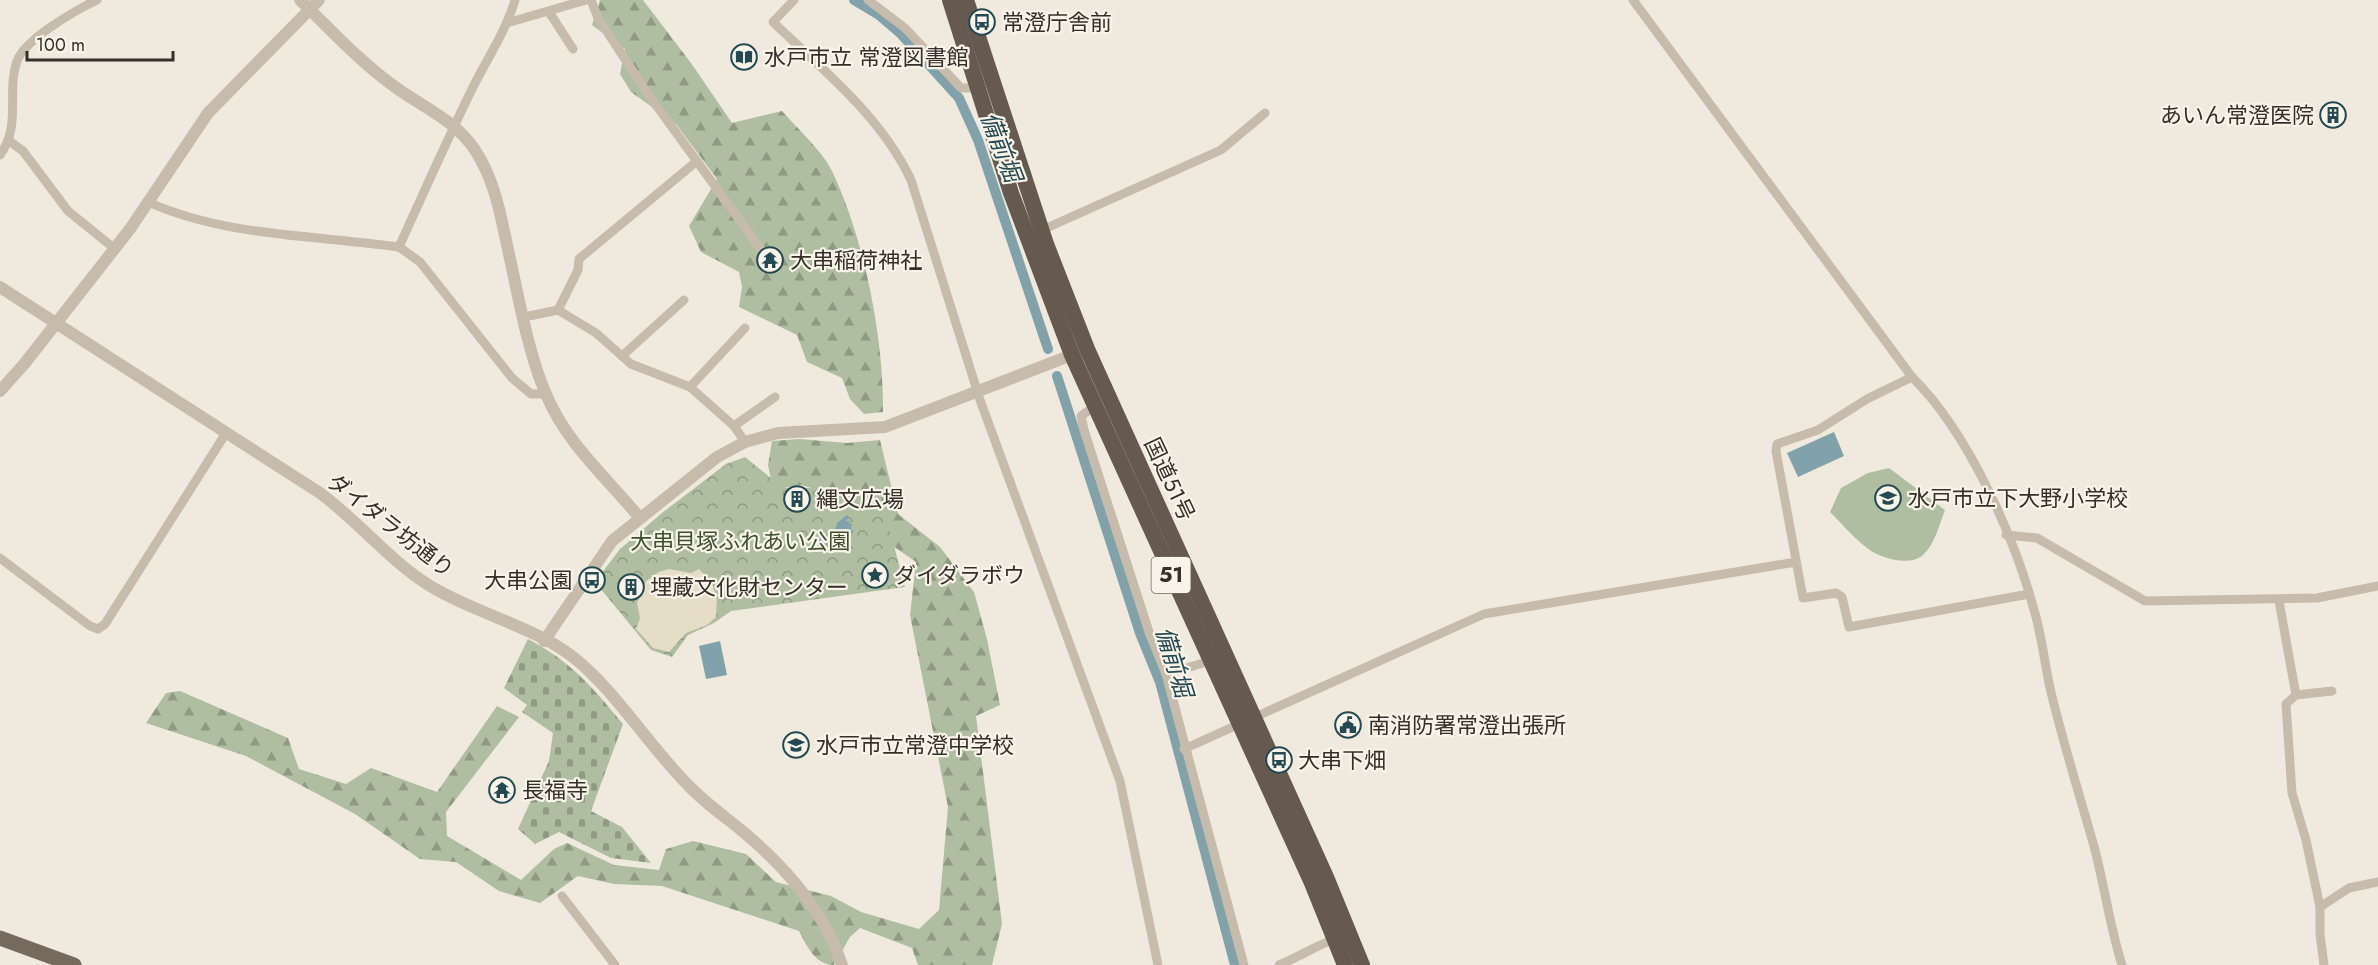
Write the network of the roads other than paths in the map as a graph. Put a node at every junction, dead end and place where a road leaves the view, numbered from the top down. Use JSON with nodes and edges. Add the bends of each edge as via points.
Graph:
{"nodes":[{"id":1,"x":97,"y":0,"type":"edge"},
{"id":2,"x":300,"y":0,"type":"edge"},
{"id":3,"x":514,"y":0,"type":"edge"},
{"id":4,"x":588,"y":0,"type":"edge"},
{"id":5,"x":795,"y":0,"type":"edge"},
{"id":6,"x":868,"y":0,"type":"edge"},
{"id":7,"x":950,"y":0,"type":"edge"},
{"id":8,"x":966,"y":0,"type":"edge"},
{"id":9,"x":1633,"y":0,"type":"edge"},
{"id":10,"x":314,"y":5,"type":"edge"},
{"id":11,"x":549,"y":12,"type":"junction"},
{"id":12,"x":507,"y":23,"type":"junction"},
{"id":13,"x":573,"y":49,"type":"dead end"},
{"id":14,"x":978,"y":88,"type":"junction"},
{"id":15,"x":1265,"y":113,"type":"dead end"},
{"id":16,"x":454,"y":126,"type":"junction"},
{"id":17,"x":8,"y":140,"type":"junction"},
{"id":18,"x":0,"y":155,"type":"edge"},
{"id":19,"x":697,"y":161,"type":"junction"},
{"id":20,"x":148,"y":202,"type":"junction"},
{"id":21,"x":1042,"y":230,"type":"junction"},
{"id":22,"x":399,"y":247,"type":"junction"},
{"id":23,"x":115,"y":249,"type":"junction"},
{"id":24,"x":765,"y":255,"type":"dead end"},
{"id":25,"x":0,"y":287,"type":"edge"},
{"id":26,"x":684,"y":300,"type":"dead end"},
{"id":27,"x":558,"y":310,"type":"junction"},
{"id":28,"x":524,"y":317,"type":"junction"},
{"id":29,"x":56,"y":324,"type":"junction"},
{"id":30,"x":745,"y":328,"type":"dead end"},
{"id":31,"x":1080,"y":352,"type":"junction"},
{"id":32,"x":622,"y":356,"type":"junction"},
{"id":33,"x":1912,"y":377,"type":"junction"},
{"id":34,"x":690,"y":387,"type":"junction"},
{"id":35,"x":0,"y":391,"type":"edge"},
{"id":36,"x":978,"y":392,"type":"junction"},
{"id":37,"x":545,"y":394,"type":"junction"},
{"id":38,"x":775,"y":397,"type":"dead end"},
{"id":39,"x":1095,"y":406,"type":"junction"},
{"id":40,"x":734,"y":426,"type":"junction"},
{"id":41,"x":226,"y":433,"type":"junction"},
{"id":42,"x":745,"y":442,"type":"junction"},
{"id":43,"x":639,"y":517,"type":"junction"},
{"id":44,"x":2006,"y":535,"type":"junction"},
{"id":45,"x":0,"y":558,"type":"edge"},
{"id":46,"x":1796,"y":562,"type":"junction"},
{"id":47,"x":2378,"y":586,"type":"edge"},
{"id":48,"x":2029,"y":594,"type":"junction"},
{"id":49,"x":2279,"y":601,"type":"junction"},
{"id":50,"x":544,"y":641,"type":"junction"},
{"id":51,"x":1210,"y":662,"type":"junction"},
{"id":52,"x":1166,"y":674,"type":"junction"},
{"id":53,"x":2332,"y":691,"type":"dead end"},
{"id":54,"x":2296,"y":694,"type":"junction"},
{"id":55,"x":1246,"y":722,"type":"junction"},
{"id":56,"x":1184,"y":749,"type":"junction"},
{"id":57,"x":2378,"y":882,"type":"edge"},
{"id":58,"x":562,"y":896,"type":"dead end"},
{"id":59,"x":2320,"y":907,"type":"junction"},
{"id":60,"x":0,"y":938,"type":"edge"},
{"id":61,"x":1335,"y":939,"type":"junction"},
{"id":62,"x":74,"y":965,"type":"edge"},
{"id":63,"x":615,"y":965,"type":"edge"},
{"id":64,"x":842,"y":965,"type":"edge"},
{"id":65,"x":1158,"y":965,"type":"edge"},
{"id":66,"x":1244,"y":965,"type":"edge"},
{"id":67,"x":1279,"y":965,"type":"edge"},
{"id":68,"x":1345,"y":965,"type":"edge"},
{"id":69,"x":1362,"y":965,"type":"edge"},
{"id":70,"x":2122,"y":965,"type":"edge"},
{"id":71,"x":2324,"y":965,"type":"edge"}],
"edges":[{"from":1,"to":17,"type":"street","via":[[34,40],[18,59],[14,118]]},
{"from":2,"to":10,"type":"street"},
{"from":3,"to":12,"type":"street"},
{"from":4,"to":11,"type":"street"},
{"from":4,"to":19,"type":"street"},
{"from":5,"to":36,"type":"street","via":[[773,22],[872,119],[903,164]]},
{"from":6,"to":14,"type":"street","via":[[905,28],[961,88]]},
{"from":7,"to":14,"type":"highway","name":"国道51号","number":"51"},
{"from":8,"to":21,"type":"highway","name":"国道51号","number":"51"},
{"from":9,"to":33,"type":"street"},
{"from":10,"to":16,"type":"street","via":[[380,75]]},
{"from":10,"to":20,"type":"street","via":[[208,112]]},
{"from":11,"to":12,"type":"street"},
{"from":11,"to":13,"type":"street"},
{"from":12,"to":16,"type":"street"},
{"from":14,"to":31,"type":"highway","name":"国道51号","number":"51","via":[[1011,193]]},
{"from":15,"to":21,"type":"street","via":[[1221,150]]},
{"from":16,"to":22,"type":"street"},
{"from":16,"to":28,"type":"street","via":[[475,149],[488,173],[499,204]]},
{"from":17,"to":18,"type":"street"},
{"from":17,"to":23,"type":"street","via":[[23,151],[68,211]]},
{"from":19,"to":24,"type":"street"},
{"from":19,"to":27,"type":"street","via":[[579,259],[578,270]]},
{"from":20,"to":22,"type":"street","via":[[193,219],[232,226]]},
{"from":20,"to":23,"type":"street"},
{"from":21,"to":31,"type":"highway","name":"国道51号","number":"51"},
{"from":22,"to":37,"type":"street","via":[[420,262],[512,378],[531,394]]},
{"from":23,"to":29,"type":"street"},
{"from":25,"to":29,"type":"street","name":"ダイダラ坊通り"},
{"from":26,"to":32,"type":"street"},
{"from":27,"to":28,"type":"street"},
{"from":27,"to":32,"type":"street","via":[[596,333]]},
{"from":28,"to":37,"type":"street"},
{"from":29,"to":35,"type":"street"},
{"from":29,"to":41,"type":"street","name":"ダイダラ坊通り"},
{"from":30,"to":34,"type":"street"},
{"from":31,"to":36,"type":"street"},
{"from":31,"to":39,"type":"highway","name":"国道51号","number":"51"},
{"from":31,"to":55,"type":"highway","name":"国道51号","number":"51"},
{"from":32,"to":34,"type":"street","via":[[646,371]]},
{"from":33,"to":44,"type":"street","via":[[1930,394],[1978,469]]},
{"from":33,"to":46,"type":"street","via":[[1818,430],[1777,444]]},
{"from":34,"to":40,"type":"street"},
{"from":36,"to":42,"type":"street","via":[[885,428],[778,433]]},
{"from":36,"to":65,"type":"street","via":[[1120,782]]},
{"from":37,"to":43,"type":"street","via":[[581,451]]},
{"from":38,"to":40,"type":"street"},
{"from":39,"to":51,"type":"highway","name":"国道51号","number":"51"},
{"from":39,"to":52,"type":"street","via":[[1081,416],[1084,430]]},
{"from":40,"to":42,"type":"street"},
{"from":41,"to":45,"type":"street","via":[[105,624],[98,629]]},
{"from":41,"to":50,"type":"street","name":"ダイダラ坊通り","via":[[337,506],[426,583]]},
{"from":42,"to":43,"type":"street","via":[[717,457]]},
{"from":43,"to":50,"type":"street","via":[[605,550]]},
{"from":44,"to":48,"type":"street"},
{"from":44,"to":49,"type":"street","via":[[2037,538],[2145,601]]},
{"from":46,"to":48,"type":"street","via":[[1803,598],[1836,593],[1842,597],[1849,627]]},
{"from":46,"to":55,"type":"street","via":[[1492,612]]},
{"from":47,"to":49,"type":"street"},
{"from":48,"to":70,"type":"street"},
{"from":49,"to":54,"type":"street"},
{"from":50,"to":64,"type":"street","name":"ダイダラ坊通り","via":[[585,668],[689,787],[789,875],[824,923]]},
{"from":51,"to":52,"type":"street"},
{"from":51,"to":55,"type":"highway","name":"国道51号","number":"51"},
{"from":52,"to":56,"type":"street"},
{"from":53,"to":54,"type":"street"},
{"from":54,"to":59,"type":"street","via":[[2286,704],[2292,793]]},
{"from":55,"to":56,"type":"street"},
{"from":55,"to":61,"type":"highway","name":"国道51号","number":"51"},
{"from":55,"to":69,"type":"highway","name":"国道51号","number":"51","via":[[1326,877]]},
{"from":56,"to":66,"type":"street"},
{"from":57,"to":59,"type":"street","via":[[2358,884]]},
{"from":58,"to":63,"type":"street"},
{"from":59,"to":71,"type":"street"},
{"from":60,"to":62,"type":"main road"},
{"from":61,"to":67,"type":"street"},
{"from":61,"to":68,"type":"highway","name":"国道51号","number":"51"}]}
